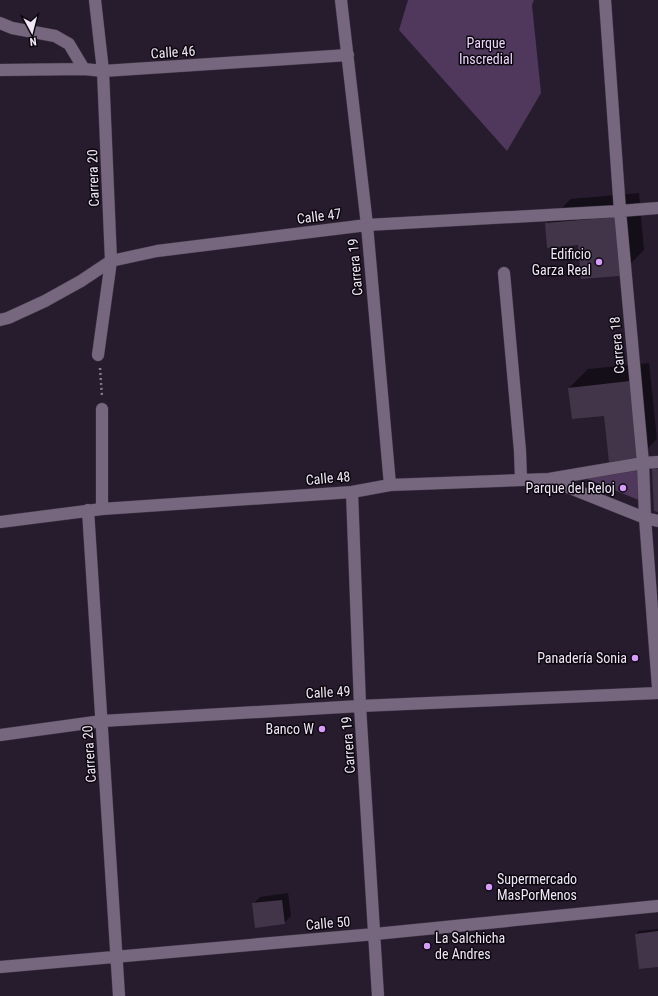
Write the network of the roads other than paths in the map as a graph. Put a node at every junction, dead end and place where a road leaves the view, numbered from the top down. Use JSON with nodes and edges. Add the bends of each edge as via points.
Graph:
{"nodes":[{"id":1,"x":95,"y":0,"type":"edge"},
{"id":2,"x":341,"y":0,"type":"edge"},
{"id":3,"x":605,"y":0,"type":"edge"},
{"id":4,"x":0,"y":23,"type":"edge"},
{"id":5,"x":348,"y":55,"type":"junction"},
{"id":6,"x":84,"y":69,"type":"junction"},
{"id":7,"x":0,"y":70,"type":"edge"},
{"id":8,"x":103,"y":71,"type":"junction"},
{"id":9,"x":658,"y":208,"type":"edge"},
{"id":10,"x":620,"y":211,"type":"junction"},
{"id":11,"x":367,"y":225,"type":"junction"},
{"id":12,"x":111,"y":261,"type":"junction"},
{"id":13,"x":504,"y":273,"type":"dead end"},
{"id":14,"x":0,"y":320,"type":"edge"},
{"id":15,"x":98,"y":355,"type":"road end"},
{"id":16,"x":102,"y":409,"type":"road end"},
{"id":17,"x":658,"y":462,"type":"edge"},
{"id":18,"x":643,"y":463,"type":"junction"},
{"id":19,"x":549,"y":479,"type":"junction"},
{"id":20,"x":520,"y":480,"type":"junction"},
{"id":21,"x":390,"y":485,"type":"junction"},
{"id":22,"x":352,"y":492,"type":"junction"},
{"id":23,"x":102,"y":509,"type":"junction"},
{"id":24,"x":88,"y":510,"type":"junction"},
{"id":25,"x":645,"y":518,"type":"junction"},
{"id":26,"x":658,"y":521,"type":"edge"},
{"id":27,"x":0,"y":522,"type":"edge"},
{"id":28,"x":658,"y":687,"type":"edge"},
{"id":29,"x":658,"y":693,"type":"edge"},
{"id":30,"x":360,"y":706,"type":"junction"},
{"id":31,"x":102,"y":721,"type":"junction"},
{"id":32,"x":0,"y":735,"type":"edge"},
{"id":33,"x":658,"y":906,"type":"edge"},
{"id":34,"x":374,"y":934,"type":"junction"},
{"id":35,"x":117,"y":956,"type":"junction"},
{"id":36,"x":0,"y":967,"type":"edge"},
{"id":37,"x":119,"y":996,"type":"edge"},
{"id":38,"x":378,"y":996,"type":"edge"}],
"edges":[{"from":1,"to":8,"type":"street","name":"Carrera 20"},
{"from":2,"to":5,"type":"street","name":"Carrera 19"},
{"from":3,"to":10,"type":"street","name":"Carrera 18"},
{"from":4,"to":6,"type":"street","via":[[12,28],[55,36],[69,44]]},
{"from":5,"to":8,"type":"street","name":"Calle 46"},
{"from":5,"to":11,"type":"street","name":"Carrera 19"},
{"from":6,"to":7,"type":"street","name":"Calle 46"},
{"from":6,"to":8,"type":"street","name":"Calle 46"},
{"from":8,"to":12,"type":"street","name":"Carrera 20"},
{"from":9,"to":10,"type":"street","name":"Calle 47"},
{"from":10,"to":11,"type":"street","name":"Calle 47"},
{"from":10,"to":18,"type":"street","name":"Carrera 18"},
{"from":11,"to":12,"type":"street","name":"Calle 47","via":[[158,251]]},
{"from":11,"to":21,"type":"street","name":"Carrera 19"},
{"from":12,"to":14,"type":"street","name":"Calle 47","via":[[81,282]]},
{"from":12,"to":15,"type":"street","name":"Carrera 20"},
{"from":13,"to":20,"type":"street","via":[[520,451]]},
{"from":16,"to":23,"type":"street"},
{"from":17,"to":18,"type":"street","name":"Calle 48"},
{"from":18,"to":19,"type":"street","name":"Calle 48"},
{"from":18,"to":25,"type":"street","name":"Carrera 18"},
{"from":19,"to":20,"type":"street","name":"Calle 48"},
{"from":19,"to":25,"type":"street"},
{"from":20,"to":21,"type":"street","name":"Calle 48"},
{"from":21,"to":22,"type":"street","name":"Calle 48"},
{"from":22,"to":23,"type":"street","name":"Calle 48"},
{"from":22,"to":30,"type":"street","name":"Carrera 19"},
{"from":23,"to":24,"type":"street","name":"Calle 48"},
{"from":24,"to":27,"type":"street","name":"Calle 48"},
{"from":24,"to":31,"type":"street","name":"Carrera 20"},
{"from":25,"to":26,"type":"street"},
{"from":25,"to":28,"type":"street","name":"Carrera 18"},
{"from":29,"to":30,"type":"street","name":"Calle 49"},
{"from":30,"to":31,"type":"street","name":"Calle 49"},
{"from":30,"to":34,"type":"street","name":"Carrera 19"},
{"from":31,"to":32,"type":"street","name":"Calle 49"},
{"from":31,"to":35,"type":"street","name":"Carrera 20"},
{"from":33,"to":34,"type":"street","name":"Calle 50"},
{"from":34,"to":35,"type":"street","name":"Calle 50"},
{"from":34,"to":38,"type":"street","name":"Carrera 19"},
{"from":35,"to":36,"type":"street","name":"Calle 50"},
{"from":35,"to":37,"type":"street","name":"Carrera 20"}]}
